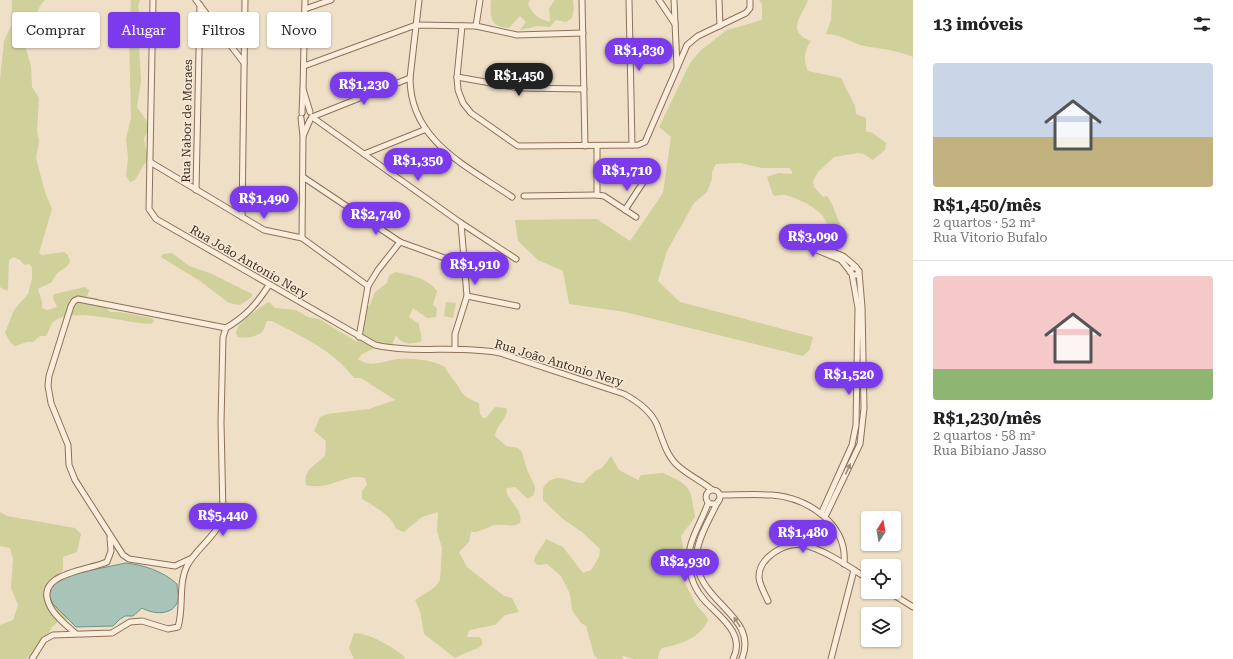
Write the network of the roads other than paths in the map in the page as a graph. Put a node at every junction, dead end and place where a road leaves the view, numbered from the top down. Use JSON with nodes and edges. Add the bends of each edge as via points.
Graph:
{"nodes":[{"id":1,"x":153,"y":0,"type":"edge"},
{"id":2,"x":196,"y":0,"type":"edge"},
{"id":3,"x":245,"y":0,"type":"edge"},
{"id":4,"x":305,"y":0,"type":"edge"},
{"id":5,"x":331,"y":0,"type":"edge"},
{"id":6,"x":419,"y":0,"type":"edge"},
{"id":7,"x":480,"y":0,"type":"edge"},
{"id":8,"x":582,"y":0,"type":"edge"},
{"id":9,"x":629,"y":0,"type":"edge"},
{"id":10,"x":659,"y":0,"type":"edge"},
{"id":11,"x":674,"y":0,"type":"edge"},
{"id":12,"x":719,"y":0,"type":"edge"},
{"id":13,"x":750,"y":0,"type":"edge"},
{"id":14,"x":200,"y":5,"type":"junction"},
{"id":15,"x":305,"y":10,"type":"junction"},
{"id":16,"x":200,"y":12,"type":"edge"},
{"id":17,"x":205,"y":12,"type":"edge"},
{"id":18,"x":416,"y":25,"type":"junction"},
{"id":19,"x":675,"y":25,"type":"junction"},
{"id":20,"x":462,"y":26,"type":"junction"},
{"id":21,"x":476,"y":26,"type":"junction"},
{"id":22,"x":720,"y":26,"type":"junction"},
{"id":23,"x":583,"y":33,"type":"junction"},
{"id":24,"x":200,"y":48,"type":"edge"},
{"id":25,"x":232,"y":48,"type":"edge"},
{"id":26,"x":244,"y":64,"type":"junction"},
{"id":27,"x":304,"y":66,"type":"junction"},
{"id":28,"x":677,"y":68,"type":"junction"},
{"id":29,"x":457,"y":77,"type":"junction"},
{"id":30,"x":410,"y":78,"type":"junction"},
{"id":31,"x":303,"y":89,"type":"junction"},
{"id":32,"x":584,"y":89,"type":"junction"},
{"id":33,"x":302,"y":115,"type":"junction"},
{"id":34,"x":311,"y":116,"type":"junction"},
{"id":35,"x":424,"y":130,"type":"junction"},
{"id":36,"x":303,"y":136,"type":"junction"},
{"id":37,"x":632,"y":145,"type":"junction"},
{"id":38,"x":585,"y":146,"type":"junction"},
{"id":39,"x":598,"y":146,"type":"junction"},
{"id":40,"x":364,"y":154,"type":"junction"},
{"id":41,"x":150,"y":162,"type":"junction"},
{"id":42,"x":303,"y":177,"type":"junction"},
{"id":43,"x":644,"y":181,"type":"dead end"},
{"id":44,"x":196,"y":190,"type":"junction"},
{"id":45,"x":597,"y":195,"type":"junction"},
{"id":46,"x":524,"y":196,"type":"dead end"},
{"id":47,"x":512,"y":197,"type":"dead end"},
{"id":48,"x":625,"y":210,"type":"junction"},
{"id":49,"x":242,"y":217,"type":"junction"},
{"id":50,"x":636,"y":217,"type":"dead end"},
{"id":51,"x":461,"y":223,"type":"junction"},
{"id":52,"x":302,"y":238,"type":"junction"},
{"id":53,"x":400,"y":242,"type":"junction"},
{"id":54,"x":516,"y":259,"type":"dead end"},
{"id":55,"x":464,"y":266,"type":"junction"},
{"id":56,"x":857,"y":269,"type":"junction"},
{"id":57,"x":851,"y":273,"type":"junction"},
{"id":58,"x":269,"y":285,"type":"junction"},
{"id":59,"x":368,"y":286,"type":"junction"},
{"id":60,"x":467,"y":296,"type":"junction"},
{"id":61,"x":517,"y":306,"type":"dead end"},
{"id":62,"x":226,"y":328,"type":"junction"},
{"id":63,"x":359,"y":337,"type":"junction"},
{"id":64,"x":455,"y":348,"type":"junction"},
{"id":65,"x":859,"y":425,"type":"junction"},
{"id":66,"x":852,"y":445,"type":"junction"},
{"id":67,"x":858,"y":448,"type":"junction"},
{"id":68,"x":711,"y":489,"type":"junction"},
{"id":69,"x":720,"y":494,"type":"junction"},
{"id":70,"x":718,"y":501,"type":"junction"},
{"id":71,"x":708,"y":503,"type":"junction"},
{"id":72,"x":823,"y":515,"type":"junction"},
{"id":73,"x":110,"y":537,"type":"junction"},
{"id":74,"x":197,"y":553,"type":"junction"},
{"id":75,"x":844,"y":564,"type":"junction"},
{"id":76,"x":175,"y":566,"type":"junction"},
{"id":77,"x":854,"y":570,"type":"junction"},
{"id":78,"x":861,"y":574,"type":"edge"},
{"id":79,"x":183,"y":577,"type":"junction"},
{"id":80,"x":900,"y":599,"type":"edge"},
{"id":81,"x":768,"y":601,"type":"dead end"},
{"id":82,"x":913,"y":607,"type":"edge"},
{"id":83,"x":75,"y":633,"type":"junction"},
{"id":84,"x":32,"y":659,"type":"edge"},
{"id":85,"x":733,"y":659,"type":"edge"},
{"id":86,"x":742,"y":659,"type":"edge"},
{"id":87,"x":831,"y":659,"type":"edge"}],
"edges":[{"from":1,"to":41,"type":"street"},
{"from":2,"to":14,"type":"street"},
{"from":3,"to":26,"type":"street"},
{"from":4,"to":15,"type":"street"},
{"from":5,"to":15,"type":"street"},
{"from":6,"to":18,"type":"street"},
{"from":7,"to":21,"type":"street"},
{"from":8,"to":23,"type":"street"},
{"from":9,"to":37,"type":"street"},
{"from":10,"to":19,"type":"street"},
{"from":11,"to":19,"type":"street"},
{"from":12,"to":22,"type":"street"},
{"from":13,"to":22,"type":"street","via":[[750,8],[746,13]]},
{"from":14,"to":16,"type":"street","name":"Rua Nabor de Moraes"},
{"from":14,"to":17,"type":"street"},
{"from":15,"to":27,"type":"street"},
{"from":18,"to":20,"type":"street"},
{"from":18,"to":27,"type":"street"},
{"from":18,"to":30,"type":"street"},
{"from":19,"to":28,"type":"street"},
{"from":20,"to":21,"type":"street"},
{"from":20,"to":29,"type":"street"},
{"from":21,"to":23,"type":"street","via":[[517,35]]},
{"from":22,"to":28,"type":"street","via":[[692,40],[687,45]]},
{"from":23,"to":32,"type":"street"},
{"from":24,"to":44,"type":"street","name":"Rua Nabor de Moraes"},
{"from":25,"to":26,"type":"street"},
{"from":26,"to":49,"type":"street"},
{"from":27,"to":31,"type":"street"},
{"from":28,"to":37,"type":"street","via":[[645,142]]},
{"from":29,"to":32,"type":"street","via":[[519,88]]},
{"from":29,"to":38,"type":"street","via":[[463,103],[471,113],[518,146]]},
{"from":30,"to":34,"type":"street"},
{"from":30,"to":35,"type":"street","via":[[412,101]]},
{"from":31,"to":33,"type":"street"},
{"from":31,"to":34,"type":"street"},
{"from":32,"to":38,"type":"street"},
{"from":33,"to":34,"type":"street","via":[[305,111]]},
{"from":33,"to":34,"type":"street","via":[[305,122]]},
{"from":33,"to":36,"type":"street"},
{"from":34,"to":36,"type":"street"},
{"from":34,"to":40,"type":"street"},
{"from":35,"to":40,"type":"street"},
{"from":35,"to":47,"type":"street","via":[[445,152]]},
{"from":36,"to":42,"type":"street"},
{"from":37,"to":39,"type":"street"},
{"from":38,"to":39,"type":"street"},
{"from":39,"to":45,"type":"street"},
{"from":40,"to":51,"type":"street"},
{"from":41,"to":44,"type":"street"},
{"from":41,"to":58,"type":"street","name":"Rua João Antonio Nery","via":[[150,209],[156,219]]},
{"from":42,"to":52,"type":"street"},
{"from":42,"to":53,"type":"street"},
{"from":43,"to":48,"type":"street"},
{"from":44,"to":49,"type":"street"},
{"from":45,"to":46,"type":"street"},
{"from":45,"to":48,"type":"street","via":[[604,196]]},
{"from":48,"to":50,"type":"street"},
{"from":49,"to":52,"type":"street","via":[[272,233]]},
{"from":51,"to":54,"type":"street"},
{"from":51,"to":55,"type":"street"},
{"from":52,"to":59,"type":"street"},
{"from":53,"to":55,"type":"street"},
{"from":53,"to":59,"type":"street"},
{"from":55,"to":60,"type":"street"},
{"from":56,"to":57,"type":"street","via":[[856,275]]},
{"from":56,"to":57,"type":"street","via":[[843,256],[791,235],[783,236],[840,260]]},
{"from":56,"to":65,"type":"street","via":[[862,307],[863,400]]},
{"from":57,"to":65,"type":"street","via":[[858,308]]},
{"from":58,"to":62,"type":"street","via":[[256,306],[242,319]]},
{"from":58,"to":63,"type":"street","name":"Rua João Antonio Nery"},
{"from":59,"to":63,"type":"street"},
{"from":60,"to":61,"type":"street"},
{"from":60,"to":64,"type":"street","via":[[454,334]]},
{"from":62,"to":73,"type":"street","via":[[78,300],[71,306],[48,386],[51,403],[68,445],[75,480]]},
{"from":62,"to":74,"type":"street","via":[[223,337],[221,422],[223,514],[216,531]]},
{"from":63,"to":64,"type":"street","name":"Rua João Antonio Nery","via":[[375,345],[393,349]]},
{"from":64,"to":68,"type":"street","name":"Rua João Antonio Nery","via":[[500,353],[624,394],[648,412],[676,463]]},
{"from":65,"to":66,"type":"street"},
{"from":65,"to":67,"type":"street"},
{"from":66,"to":67,"type":"street"},
{"from":66,"to":72,"type":"street"},
{"from":72,"to":67,"type":"street","one_way":true},
{"from":68,"to":69,"type":"street"},
{"from":68,"to":71,"type":"street","via":[[706,494]]},
{"from":69,"to":70,"type":"street"},
{"from":69,"to":72,"type":"street","via":[[787,497]]},
{"from":70,"to":71,"type":"street","via":[[714,504]]},
{"from":86,"to":70,"type":"street","one_way":true,"via":[[745,642],[742,630],[730,612],[706,589],[697,564],[697,551]]},
{"from":71,"to":85,"type":"street","via":[[692,541],[689,562],[691,575],[700,594],[730,626],[738,647]]},
{"from":72,"to":75,"type":"street","via":[[842,541]]},
{"from":73,"to":76,"type":"street","via":[[129,559]]},
{"from":73,"to":83,"type":"street","via":[[111,551],[107,562],[62,576],[52,581],[48,588],[47,596],[51,609]]},
{"from":74,"to":76,"type":"street"},
{"from":74,"to":79,"type":"street"},
{"from":75,"to":77,"type":"street"},
{"from":75,"to":81,"type":"street","via":[[802,545],[778,550],[760,568],[759,578]]},
{"from":76,"to":79,"type":"street"},
{"from":77,"to":78,"type":"street"},
{"from":77,"to":87,"type":"street"},
{"from":79,"to":83,"type":"street","via":[[178,627],[174,629],[142,621],[130,622],[112,632]]},
{"from":80,"to":82,"type":"street"},
{"from":83,"to":84,"type":"street","via":[[53,635],[44,640]]}]}
